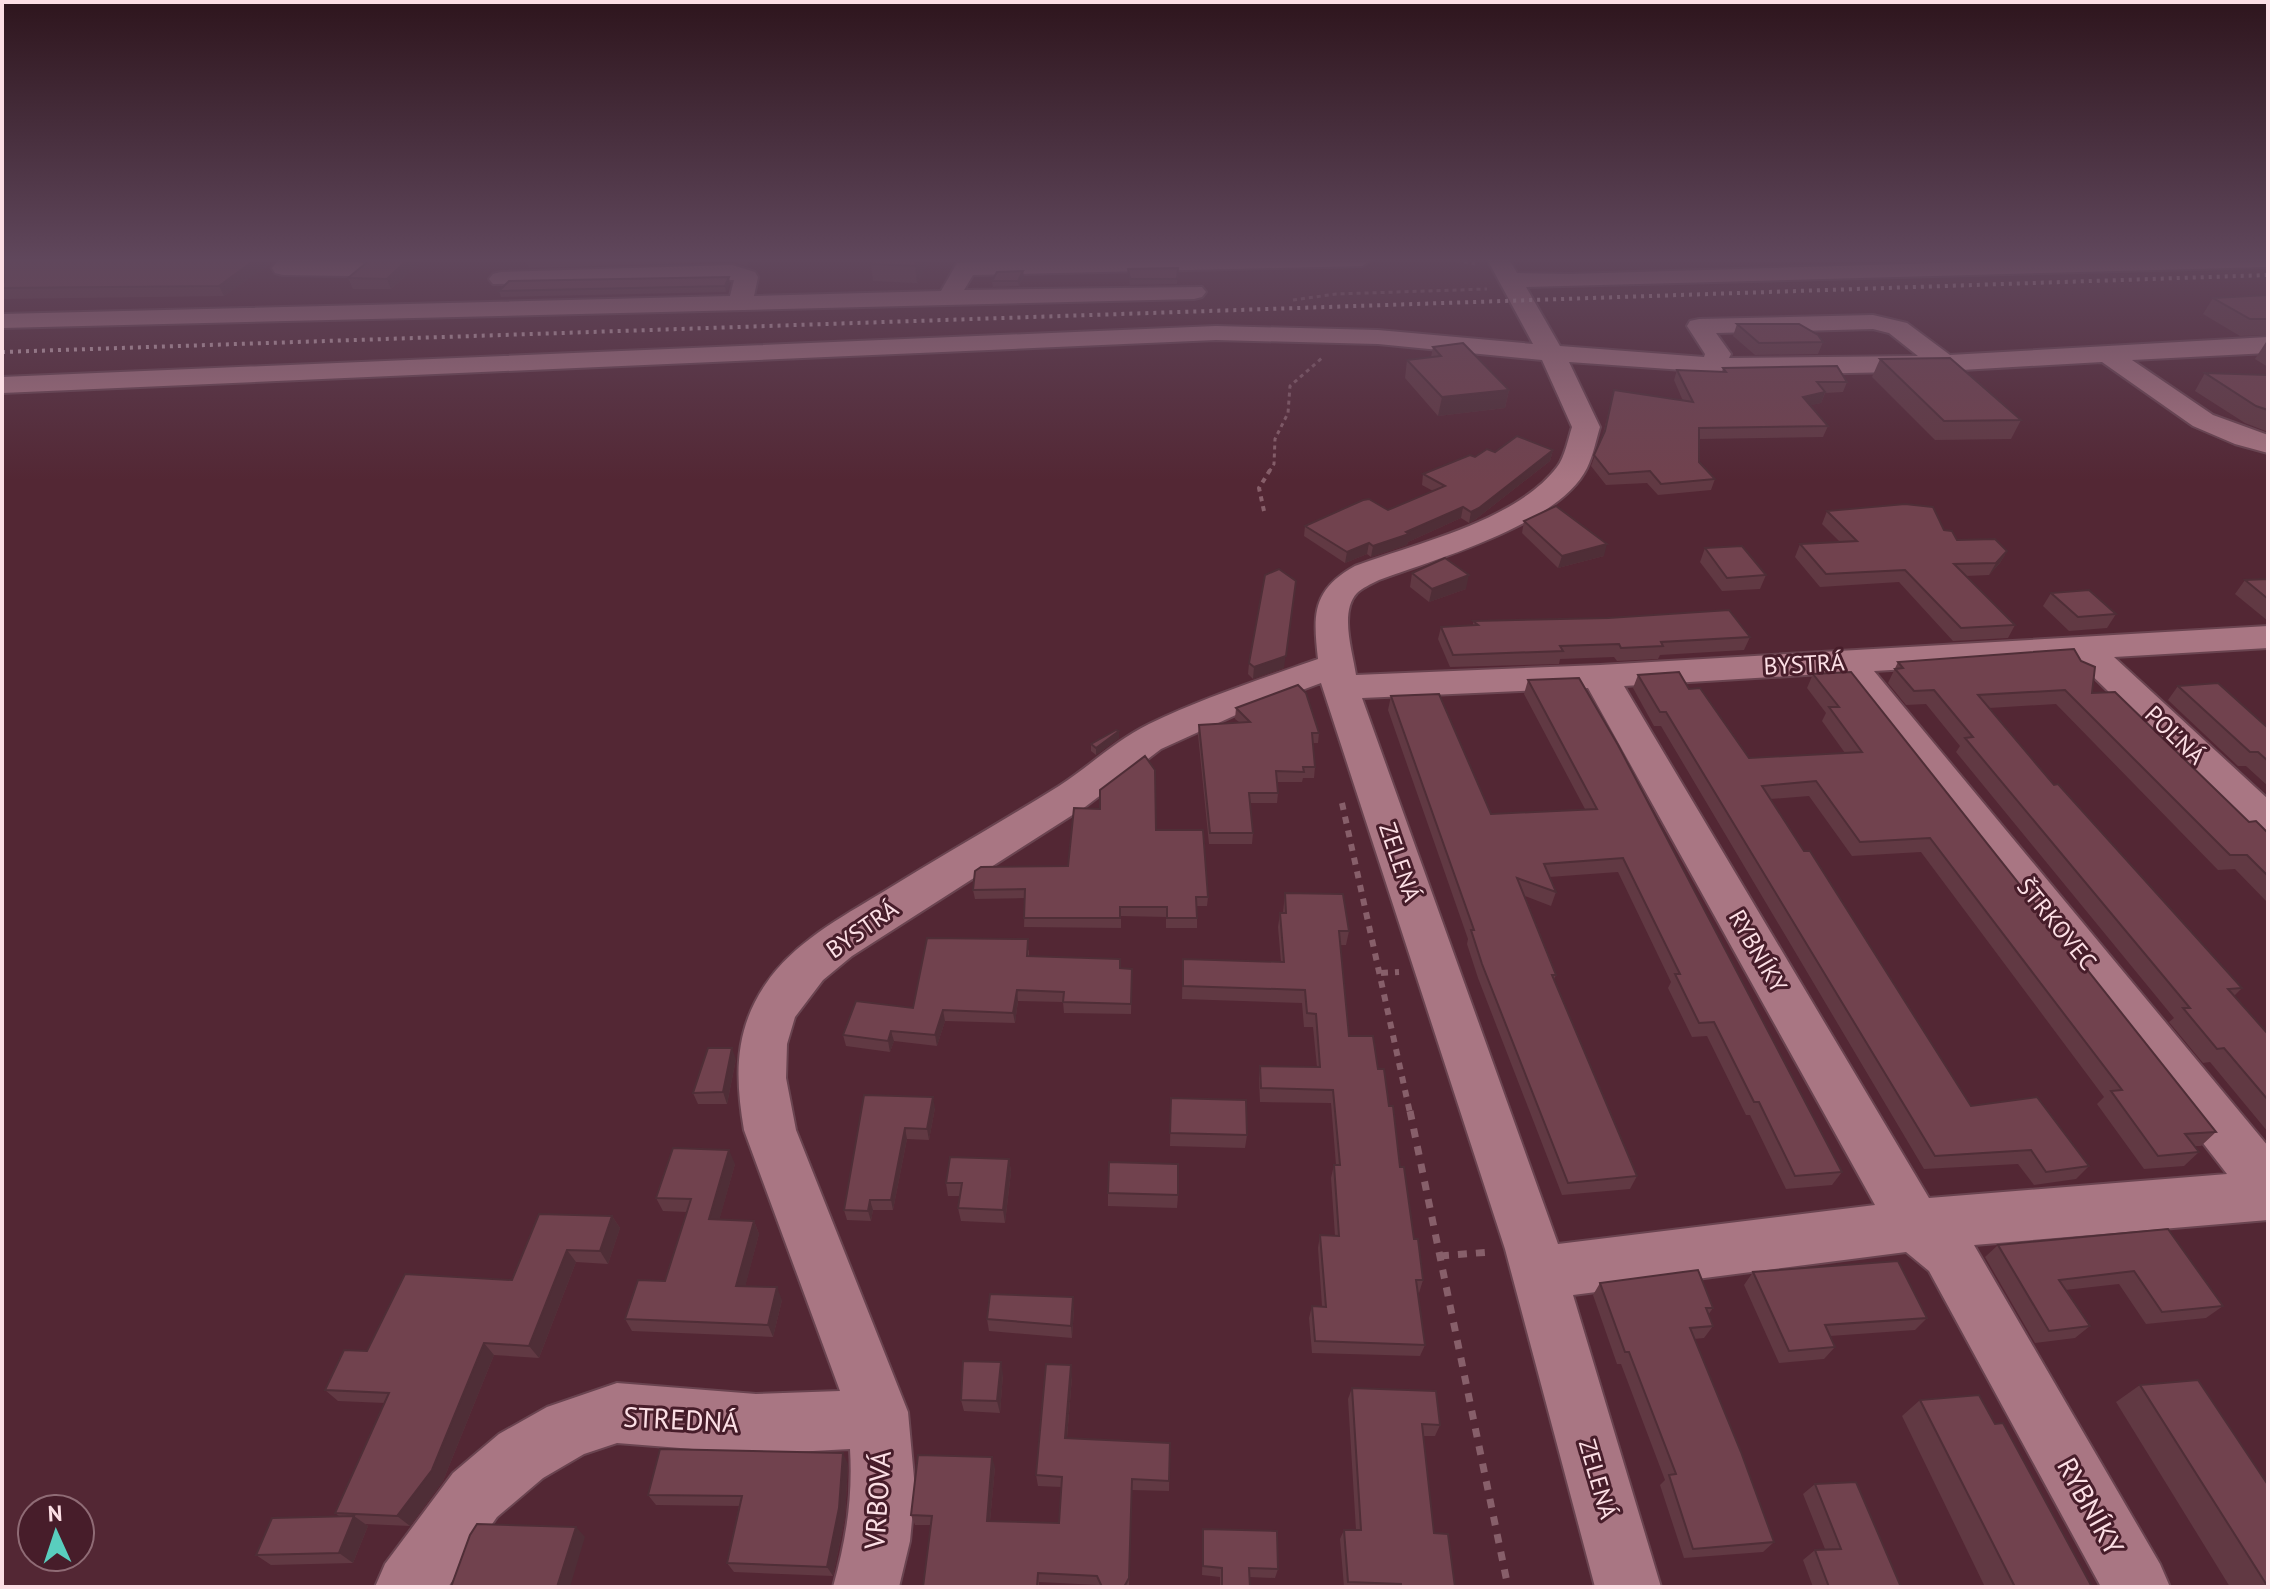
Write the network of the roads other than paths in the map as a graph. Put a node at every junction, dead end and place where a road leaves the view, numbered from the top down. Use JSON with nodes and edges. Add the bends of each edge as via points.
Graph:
{"nodes":[{"id":1,"x":1539,"y":333,"type":"edge"},
{"id":2,"x":1704,"y":333,"type":"edge"},
{"id":3,"x":1844,"y":333,"type":"edge"},
{"id":4,"x":2268,"y":345,"type":"edge"},
{"id":5,"x":1550,"y":353,"type":"junction"},
{"id":6,"x":2108,"y":354,"type":"junction"},
{"id":7,"x":1944,"y":363,"type":"junction"},
{"id":8,"x":1713,"y":365,"type":"junction"},
{"id":9,"x":2,"y":385,"type":"edge"},
{"id":10,"x":2268,"y":444,"type":"edge"},
{"id":11,"x":2268,"y":637,"type":"edge"},
{"id":12,"x":2083,"y":647,"type":"junction"},
{"id":13,"x":1847,"y":661,"type":"junction"},
{"id":14,"x":1338,"y":676,"type":"junction"},
{"id":15,"x":1600,"y":676,"type":"junction"},
{"id":16,"x":2268,"y":823,"type":"edge"},
{"id":17,"x":2268,"y":1186,"type":"edge"},
{"id":18,"x":2268,"y":1195,"type":"edge"},
{"id":19,"x":1915,"y":1225,"type":"junction"},
{"id":20,"x":1536,"y":1261,"type":"junction"},
{"id":21,"x":878,"y":1412,"type":"junction"},
{"id":22,"x":408,"y":1587,"type":"edge"},
{"id":23,"x":866,"y":1587,"type":"edge"},
{"id":24,"x":1628,"y":1587,"type":"edge"},
{"id":25,"x":2137,"y":1587,"type":"edge"}],
"edges":[{"from":1,"to":5,"type":"street","name":"ZELENÁ"},
{"from":2,"to":8,"type":"street","via":[[1718,354]]},
{"from":3,"to":7,"type":"street","via":[[1856,343],[1915,342]]},
{"from":4,"to":6,"type":"street"},
{"from":5,"to":8,"type":"street"},
{"from":5,"to":9,"type":"street","via":[[1342,335],[1184,334]]},
{"from":5,"to":14,"type":"street","name":"ZELENÁ","via":[[1586,427],[1573,468],[1540,500],[1497,525],[1347,584],[1332,607]]},
{"from":6,"to":7,"type":"street"},
{"from":6,"to":10,"type":"street","via":[[2199,420]]},
{"from":7,"to":8,"type":"street"},
{"from":11,"to":12,"type":"street","name":"BYSTRÁ"},
{"from":12,"to":13,"type":"street","name":"BYSTRÁ"},
{"from":12,"to":16,"type":"street","name":"POĽNÁ"},
{"from":13,"to":15,"type":"street","name":"BYSTRÁ"},
{"from":13,"to":17,"type":"street","name":"ŠTRKOVEC"},
{"from":14,"to":15,"type":"street","name":"BYSTRÁ"},
{"from":14,"to":20,"type":"street","name":"ZELENÁ"},
{"from":14,"to":21,"type":"street","name":"BYSTRÁ","via":[[1249,696],[1156,736],[1075,794],[858,929],[805,969],[782,997],[760,1053],[760,1086],[770,1130]]},
{"from":15,"to":19,"type":"street","name":"RYBNÍKY"},
{"from":18,"to":19,"type":"street"},
{"from":19,"to":20,"type":"street"},
{"from":19,"to":25,"type":"street","name":"RYBNÍKY","via":[[1948,1252]]},
{"from":20,"to":24,"type":"street","name":"ZELENÁ"},
{"from":21,"to":22,"type":"street","name":"STREDNÁ","via":[[839,1422],[756,1424],[617,1413],[569,1429],[521,1456],[475,1495]]},
{"from":21,"to":23,"type":"street","name":"VRBOVÁ","via":[[884,1489]]}]}
